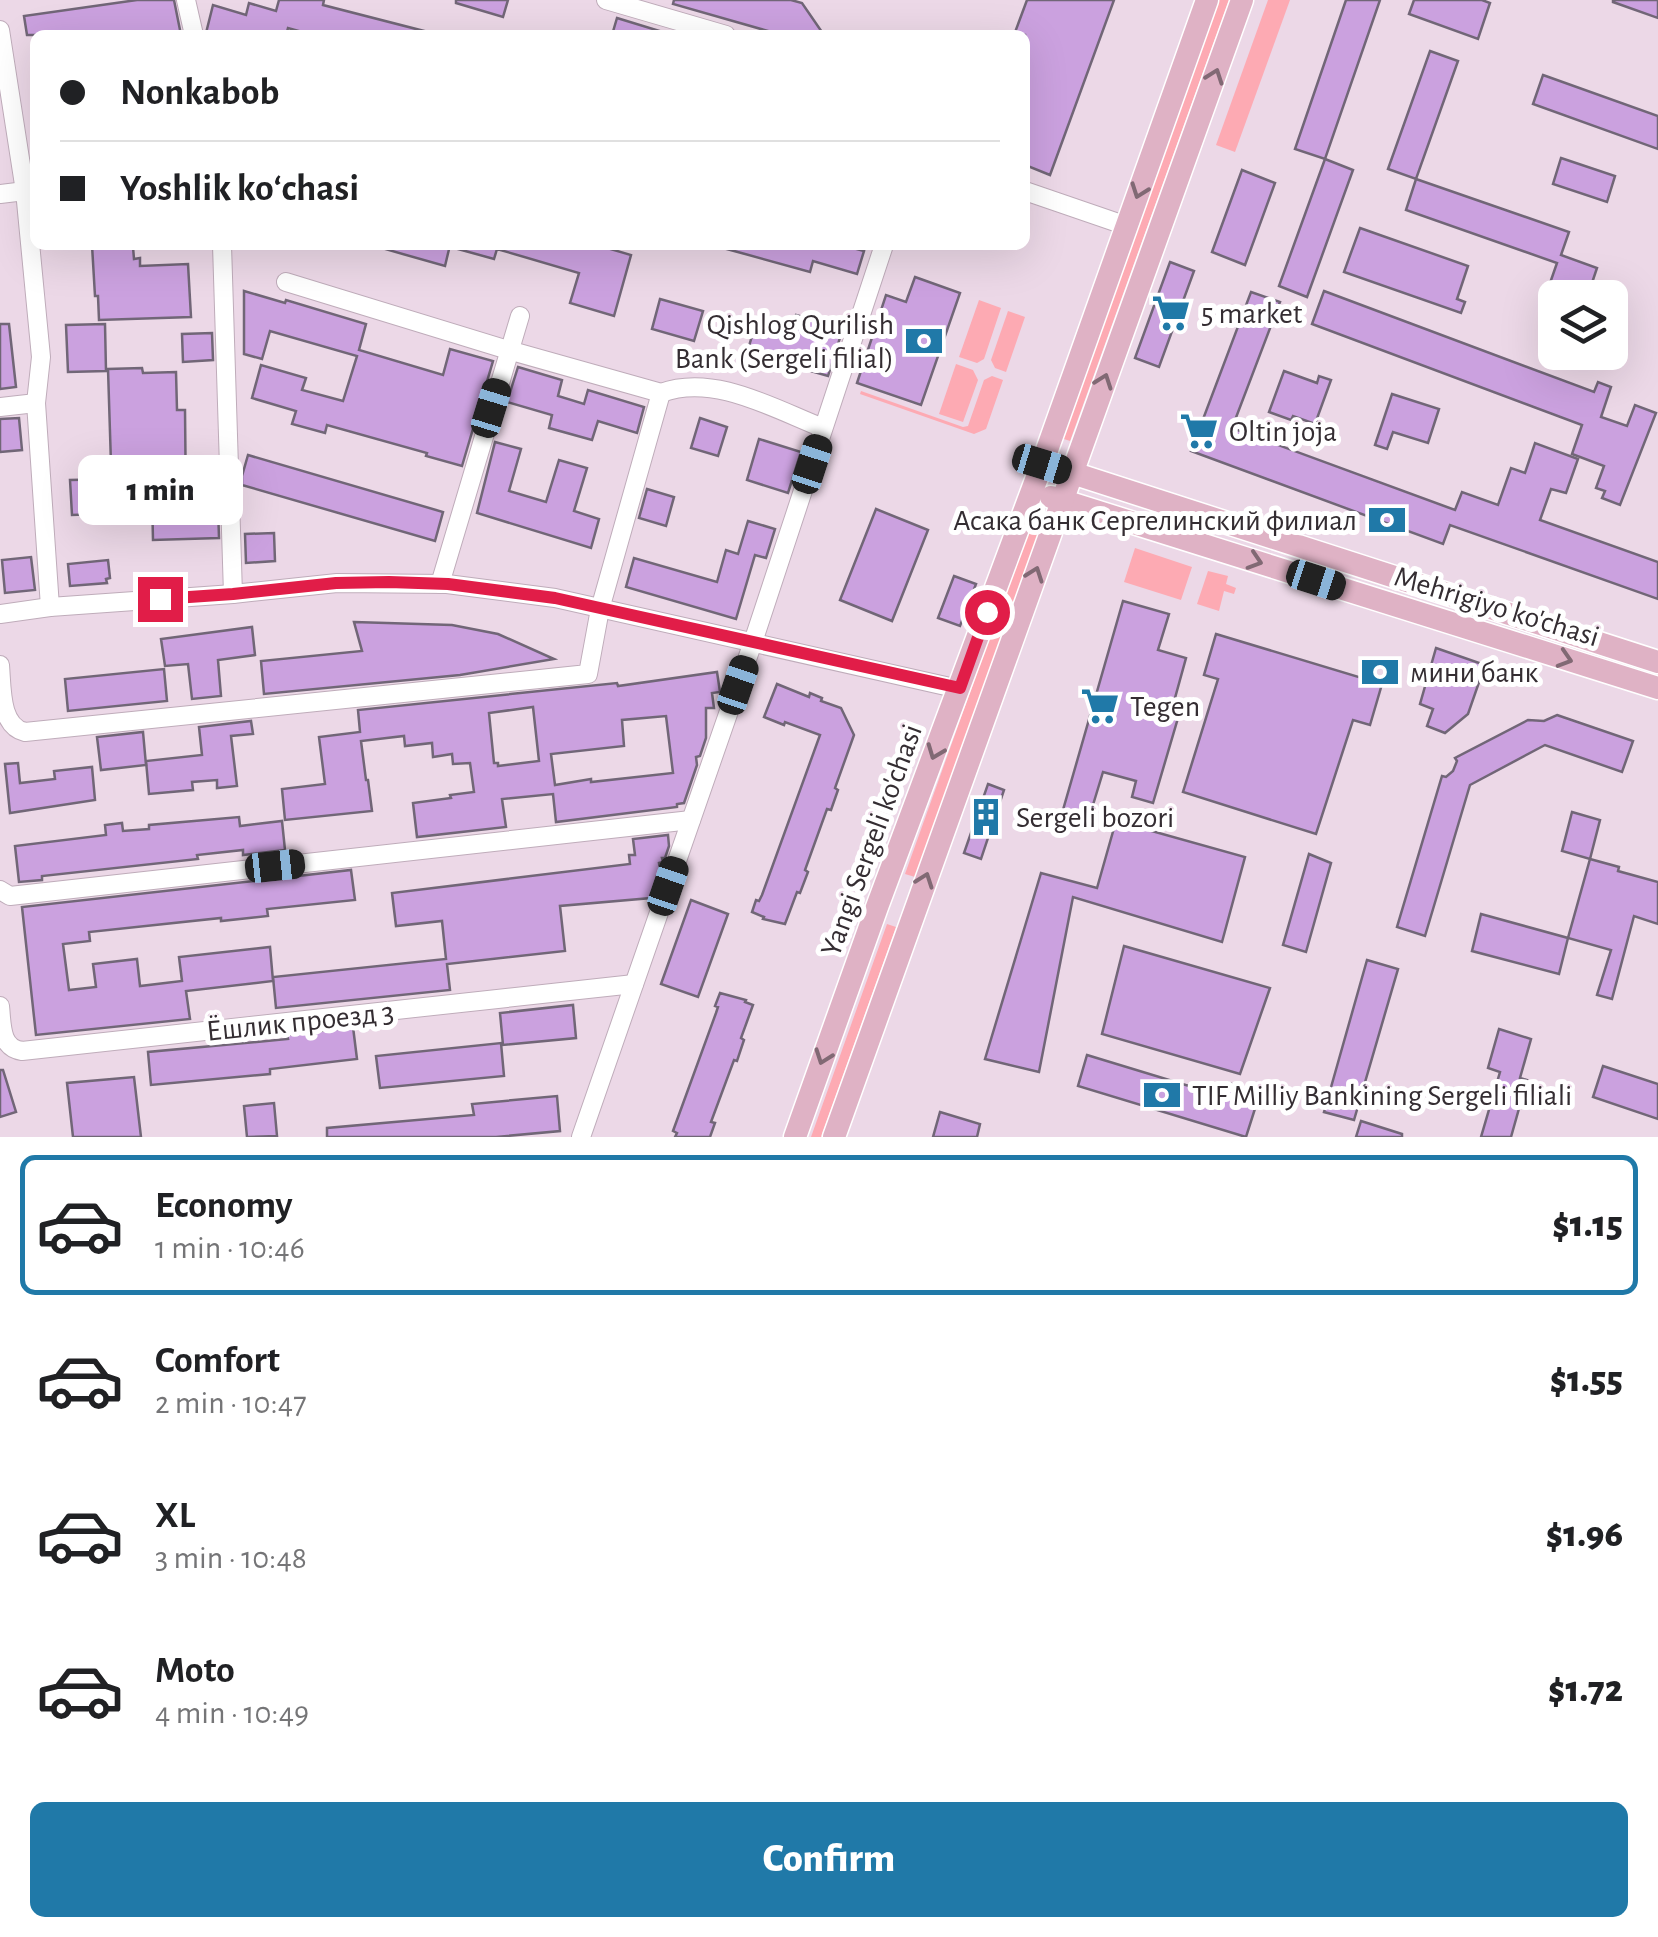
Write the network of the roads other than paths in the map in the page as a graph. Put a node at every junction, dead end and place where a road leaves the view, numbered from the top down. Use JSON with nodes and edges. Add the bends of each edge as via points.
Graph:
{"nodes":[{"id":1,"x":186,"y":0,"type":"edge"},
{"id":2,"x":606,"y":0,"type":"edge"},
{"id":3,"x":1208,"y":0,"type":"edge"},
{"id":4,"x":1242,"y":0,"type":"edge"},
{"id":5,"x":0,"y":30,"type":"edge"},
{"id":6,"x":193,"y":30,"type":"edge"},
{"id":7,"x":709,"y":30,"type":"edge"},
{"id":8,"x":25,"y":191,"type":"junction"},
{"id":9,"x":1030,"y":193,"type":"edge"},
{"id":10,"x":0,"y":194,"type":"edge"},
{"id":11,"x":1127,"y":226,"type":"junction"},
{"id":12,"x":30,"y":243,"type":"edge"},
{"id":13,"x":31,"y":250,"type":"edge"},
{"id":14,"x":222,"y":250,"type":"edge"},
{"id":15,"x":878,"y":250,"type":"edge"},
{"id":16,"x":286,"y":282,"type":"dead end"},
{"id":17,"x":520,"y":316,"type":"dead end"},
{"id":18,"x":508,"y":350,"type":"junction"},
{"id":19,"x":661,"y":393,"type":"junction"},
{"id":20,"x":36,"y":403,"type":"junction"},
{"id":21,"x":0,"y":407,"type":"edge"},
{"id":22,"x":824,"y":428,"type":"junction"},
{"id":23,"x":1042,"y":464,"type":"junction"},
{"id":24,"x":1072,"y":473,"type":"junction"},
{"id":25,"x":1032,"y":491,"type":"junction"},
{"id":26,"x":1062,"y":500,"type":"junction"},
{"id":27,"x":440,"y":584,"type":"junction"},
{"id":28,"x":233,"y":594,"type":"junction"},
{"id":29,"x":50,"y":607,"type":"junction"},
{"id":30,"x":600,"y":609,"type":"junction"},
{"id":31,"x":0,"y":614,"type":"edge"},
{"id":32,"x":753,"y":642,"type":"junction"},
{"id":33,"x":1658,"y":662,"type":"edge"},
{"id":34,"x":0,"y":665,"type":"edge"},
{"id":35,"x":960,"y":688,"type":"junction"},
{"id":36,"x":1658,"y":688,"type":"edge"},
{"id":37,"x":690,"y":820,"type":"junction"},
{"id":38,"x":0,"y":890,"type":"edge"},
{"id":39,"x":877,"y":907,"type":"junction"},
{"id":40,"x":911,"y":920,"type":"junction"},
{"id":41,"x":634,"y":984,"type":"junction"},
{"id":42,"x":0,"y":1006,"type":"edge"},
{"id":43,"x":581,"y":1137,"type":"edge"},
{"id":44,"x":794,"y":1137,"type":"edge"},
{"id":45,"x":834,"y":1137,"type":"edge"}],
"edges":[{"from":1,"to":6,"type":"street"},
{"from":2,"to":7,"type":"street"},
{"from":3,"to":11,"type":"main road","name":"Yangi Sergeli ko'chasi","one_way":true},
{"from":24,"to":4,"type":"main road","one_way":true},
{"from":5,"to":8,"type":"street"},
{"from":8,"to":10,"type":"street"},
{"from":8,"to":12,"type":"street"},
{"from":9,"to":11,"type":"street"},
{"from":11,"to":23,"type":"main road","name":"Yangi Sergeli ko'chasi"},
{"from":13,"to":20,"type":"street","via":[[41,357]]},
{"from":14,"to":28,"type":"street"},
{"from":15,"to":22,"type":"street"},
{"from":16,"to":18,"type":"street"},
{"from":17,"to":18,"type":"street"},
{"from":18,"to":19,"type":"street"},
{"from":18,"to":27,"type":"street"},
{"from":19,"to":22,"type":"street","via":[[722,388]]},
{"from":19,"to":30,"type":"street"},
{"from":20,"to":21,"type":"street"},
{"from":20,"to":29,"type":"street"},
{"from":22,"to":32,"type":"street"},
{"from":23,"to":24,"type":"main road","name":"Mehrigiyo ko'chasi"},
{"from":23,"to":25,"type":"main road","name":"Yangi Sergeli ko'chasi"},
{"from":24,"to":26,"type":"main road"},
{"from":24,"to":33,"type":"main road","name":"Mehrigiyo ko'chasi"},
{"from":25,"to":26,"type":"main road","name":"Mehrigiyo ko'chasi"},
{"from":25,"to":35,"type":"main road","name":"Yangi Sergeli ko'chasi"},
{"from":26,"to":36,"type":"main road","name":"Mehrigiyo ko'chasi","one_way":true},
{"from":40,"to":26,"type":"main road","one_way":true},
{"from":27,"to":28,"type":"street","via":[[336,583]]},
{"from":27,"to":30,"type":"street"},
{"from":28,"to":29,"type":"street"},
{"from":29,"to":31,"type":"street"},
{"from":30,"to":32,"type":"street"},
{"from":30,"to":34,"type":"street","via":[[588,674],[25,732],[7,723]]},
{"from":32,"to":35,"type":"street"},
{"from":32,"to":37,"type":"street"},
{"from":35,"to":39,"type":"main road","name":"Yangi Sergeli ko'chasi","one_way":true},
{"from":37,"to":38,"type":"street","via":[[10,896]]},
{"from":37,"to":41,"type":"street"},
{"from":39,"to":40,"type":"main road","via":[[898,902]]},
{"from":39,"to":44,"type":"main road","name":"Yangi Sergeli ko'chasi","one_way":true},
{"from":40,"to":45,"type":"main road"},
{"from":41,"to":42,"type":"street","name":"Ёшлик проезд 3","via":[[22,1051],[3,1036]]},
{"from":41,"to":43,"type":"street"}]}
